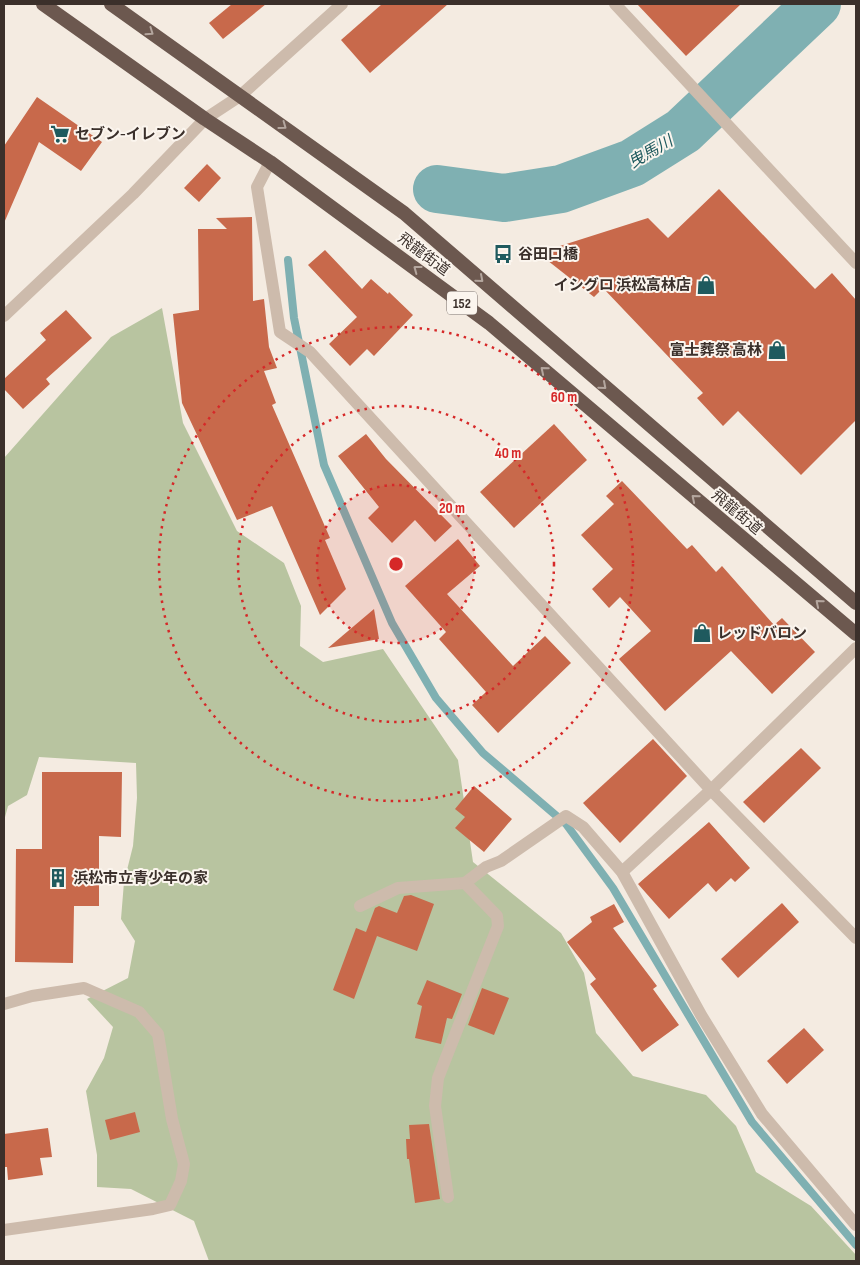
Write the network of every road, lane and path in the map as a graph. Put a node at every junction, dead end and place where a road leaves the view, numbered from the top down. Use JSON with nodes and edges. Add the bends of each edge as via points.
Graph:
{"nodes":[{"id":1,"x":43,"y":4,"type":"edge"},
{"id":2,"x":111,"y":4,"type":"edge"},
{"id":3,"x":342,"y":4,"type":"edge"},
{"id":4,"x":615,"y":4,"type":"edge"},
{"id":5,"x":240,"y":96,"type":"junction"},
{"id":6,"x":205,"y":119,"type":"junction"},
{"id":7,"x":270,"y":162,"type":"junction"},
{"id":8,"x":856,"y":263,"type":"edge"},
{"id":9,"x":4,"y":316,"type":"edge"},
{"id":10,"x":856,"y":603,"type":"edge"},
{"id":11,"x":856,"y":634,"type":"edge"},
{"id":12,"x":856,"y":648,"type":"edge"},
{"id":13,"x":711,"y":790,"type":"junction"},
{"id":14,"x":622,"y":872,"type":"junction"},
{"id":15,"x":465,"y":883,"type":"junction"},
{"id":16,"x":360,"y":906,"type":"dead end"},
{"id":17,"x":856,"y":938,"type":"edge"},
{"id":18,"x":4,"y":1004,"type":"edge"},
{"id":19,"x":448,"y":1197,"type":"dead end"},
{"id":20,"x":856,"y":1224,"type":"edge"},
{"id":21,"x":4,"y":1230,"type":"edge"}],
"edges":[{"from":1,"to":6,"type":"highway","name":"飛龍街道","number":"152"},
{"from":2,"to":5,"type":"highway","name":"飛龍街道","number":"152","one_way":true},
{"from":3,"to":5,"type":"street"},
{"from":4,"to":8,"type":"street"},
{"from":5,"to":6,"type":"street"},
{"from":5,"to":10,"type":"highway","name":"飛龍街道","number":"152","one_way":true,"via":[[411,219]]},
{"from":6,"to":7,"type":"highway","name":"飛龍街道","number":"152"},
{"from":6,"to":9,"type":"street","via":[[133,194]]},
{"from":11,"to":7,"type":"highway","name":"飛龍街道","number":"152","one_way":true,"via":[[489,323]]},
{"from":7,"to":13,"type":"street","via":[[258,187],[280,332],[310,352]]},
{"from":12,"to":13,"type":"street"},
{"from":13,"to":14,"type":"street"},
{"from":13,"to":17,"type":"street"},
{"from":14,"to":15,"type":"street","via":[[583,827],[566,816]]},
{"from":14,"to":20,"type":"street","via":[[762,1114]]},
{"from":15,"to":16,"type":"street","via":[[398,888]]},
{"from":15,"to":19,"type":"street","via":[[497,916],[498,926],[438,1078],[435,1106]]},
{"from":18,"to":21,"type":"street","via":[[84,988],[139,1012],[158,1034],[172,1118],[184,1164],[181,1181],[170,1205]]}]}
